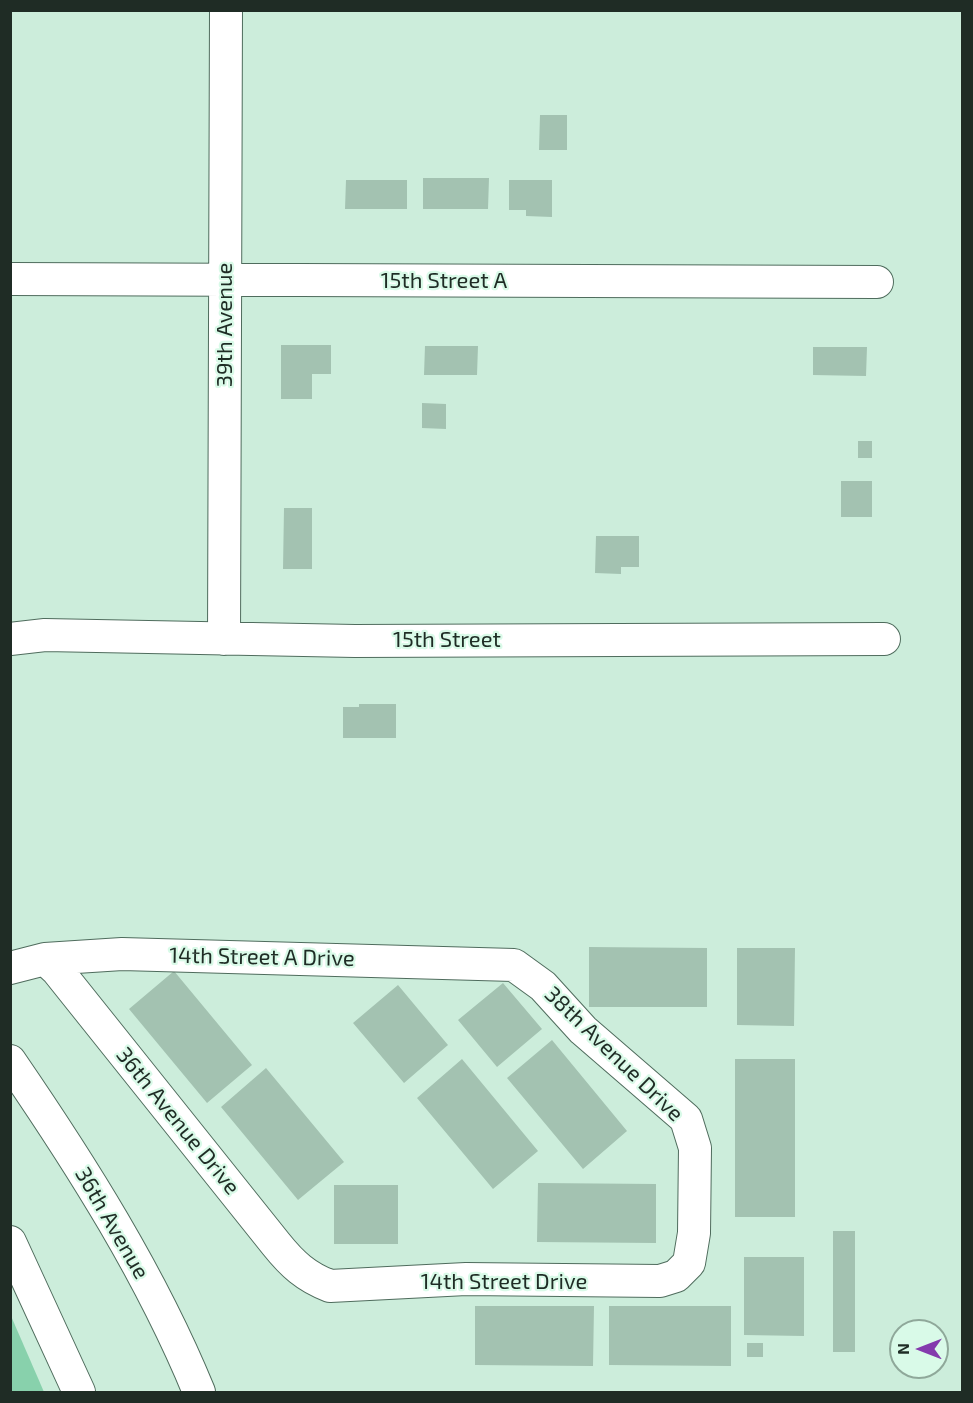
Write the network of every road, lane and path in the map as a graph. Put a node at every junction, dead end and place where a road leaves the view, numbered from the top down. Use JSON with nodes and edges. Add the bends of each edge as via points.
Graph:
{"nodes":[{"id":1,"x":226,"y":10,"type":"edge"},
{"id":2,"x":10,"y":279,"type":"edge"},
{"id":3,"x":225,"y":281,"type":"junction"},
{"id":4,"x":877,"y":282,"type":"dead end"},
{"id":5,"x":10,"y":639,"type":"edge"},
{"id":6,"x":224,"y":639,"type":"junction"},
{"id":7,"x":884,"y":639,"type":"dead end"},
{"id":8,"x":45,"y":959,"type":"junction"},
{"id":9,"x":514,"y":965,"type":"joint"},
{"id":10,"x":10,"y":968,"type":"edge"},
{"id":11,"x":10,"y":1061,"type":"edge"},
{"id":12,"x":10,"y":1242,"type":"edge"},
{"id":13,"x":689,"y":1263,"type":"joint"},
{"id":14,"x":314,"y":1280,"type":"joint"},
{"id":15,"x":79,"y":1392,"type":"edge"},
{"id":16,"x":199,"y":1392,"type":"edge"}],
"edges":[{"from":1,"to":3,"type":"street","name":"39th Avenue"},
{"from":2,"to":3,"type":"street","name":"15th Street A"},
{"from":3,"to":4,"type":"street","name":"15th Street A"},
{"from":3,"to":6,"type":"street","name":"39th Avenue"},
{"from":5,"to":6,"type":"street","name":"15th Street","via":[[45,635]]},
{"from":6,"to":7,"type":"street","name":"15th Street"},
{"from":8,"to":9,"type":"street","name":"14th Street A Drive","via":[[122,954]]},
{"from":8,"to":10,"type":"street","name":"14th Street A Drive"},
{"from":8,"to":14,"type":"street","name":"36th Avenue Drive","via":[[282,1252]]},
{"from":9,"to":13,"type":"street","name":"38th Avenue Drive","via":[[543,986],[583,1030],[686,1119],[695,1148],[694,1233]]},
{"from":11,"to":16,"type":"street","name":"36th Avenue","via":[[132,1254]]},
{"from":12,"to":15,"type":"street"},
{"from":13,"to":14,"type":"street","name":"14th Street Drive","via":[[676,1276],[660,1281],[466,1279],[330,1286]]}]}
